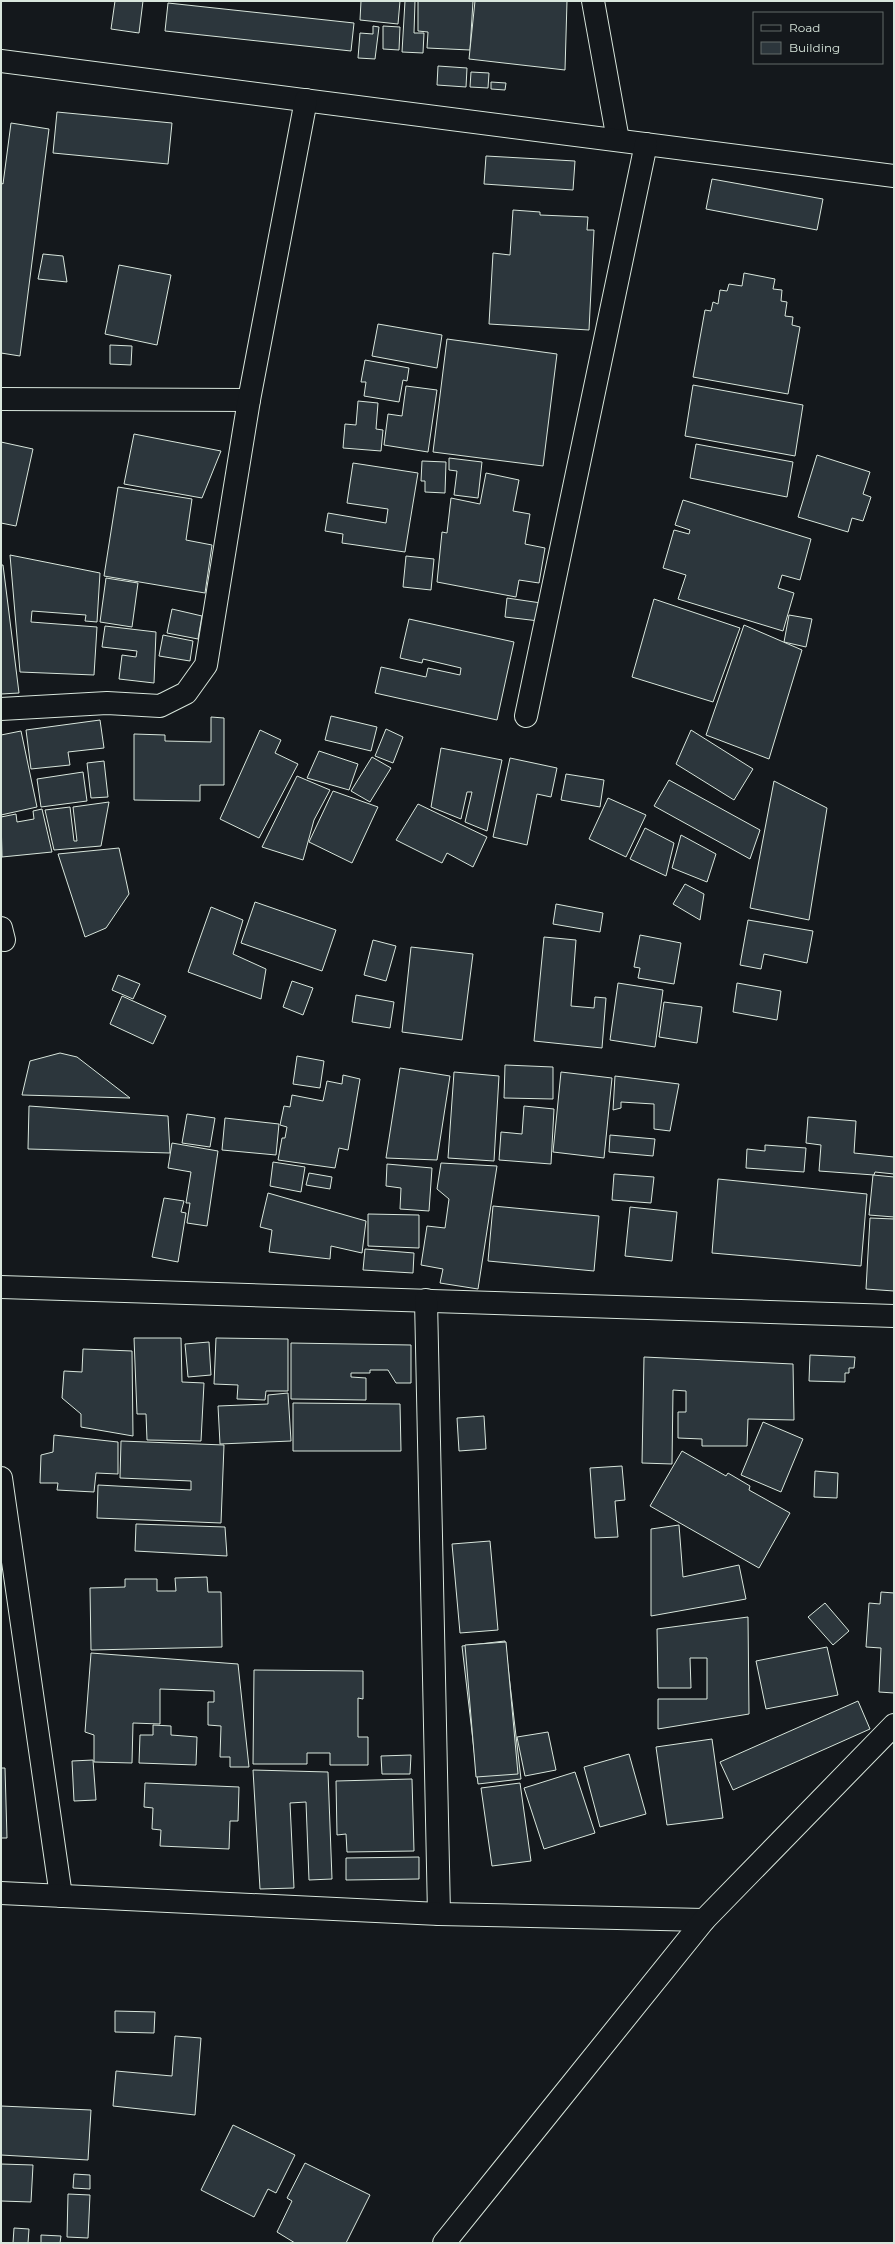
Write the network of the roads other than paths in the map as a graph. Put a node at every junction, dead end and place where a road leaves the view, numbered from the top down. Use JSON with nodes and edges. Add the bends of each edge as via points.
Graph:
{"nodes":[{"id":1,"x":593,"y":1,"type":"edge"},
{"id":2,"x":1,"y":61,"type":"edge"},
{"id":3,"x":306,"y":100,"type":"junction"},
{"id":4,"x":618,"y":140,"type":"junction"},
{"id":5,"x":646,"y":144,"type":"junction"},
{"id":6,"x":894,"y":176,"type":"edge"},
{"id":7,"x":1,"y":399,"type":"edge"},
{"id":8,"x":250,"y":400,"type":"junction"},
{"id":9,"x":1,"y":708,"type":"edge"},
{"id":10,"x":526,"y":716,"type":"dead end"},
{"id":11,"x":1,"y":1287,"type":"edge"},
{"id":12,"x":426,"y":1300,"type":"junction"},
{"id":13,"x":894,"y":1316,"type":"edge"},
{"id":14,"x":1,"y":1478,"type":"edge"},
{"id":15,"x":894,"y":1726,"type":"edge"},
{"id":16,"x":1,"y":1893,"type":"edge"},
{"id":17,"x":61,"y":1896,"type":"junction"},
{"id":18,"x":440,"y":1914,"type":"junction"},
{"id":19,"x":704,"y":1920,"type":"junction"},
{"id":20,"x":444,"y":2243,"type":"edge"}],
"edges":[{"from":1,"to":4,"type":"street"},
{"from":2,"to":3,"type":"street"},
{"from":3,"to":4,"type":"street"},
{"from":3,"to":8,"type":"street"},
{"from":4,"to":5,"type":"street"},
{"from":5,"to":6,"type":"street"},
{"from":5,"to":10,"type":"street"},
{"from":7,"to":8,"type":"street"},
{"from":8,"to":9,"type":"street","via":[[206,664],[186,693],[160,706],[107,703]]},
{"from":11,"to":12,"type":"street"},
{"from":12,"to":13,"type":"street"},
{"from":12,"to":18,"type":"street"},
{"from":14,"to":17,"type":"street"},
{"from":15,"to":19,"type":"street"},
{"from":16,"to":17,"type":"street"},
{"from":17,"to":18,"type":"street"},
{"from":18,"to":19,"type":"street"},
{"from":19,"to":20,"type":"street"}]}
